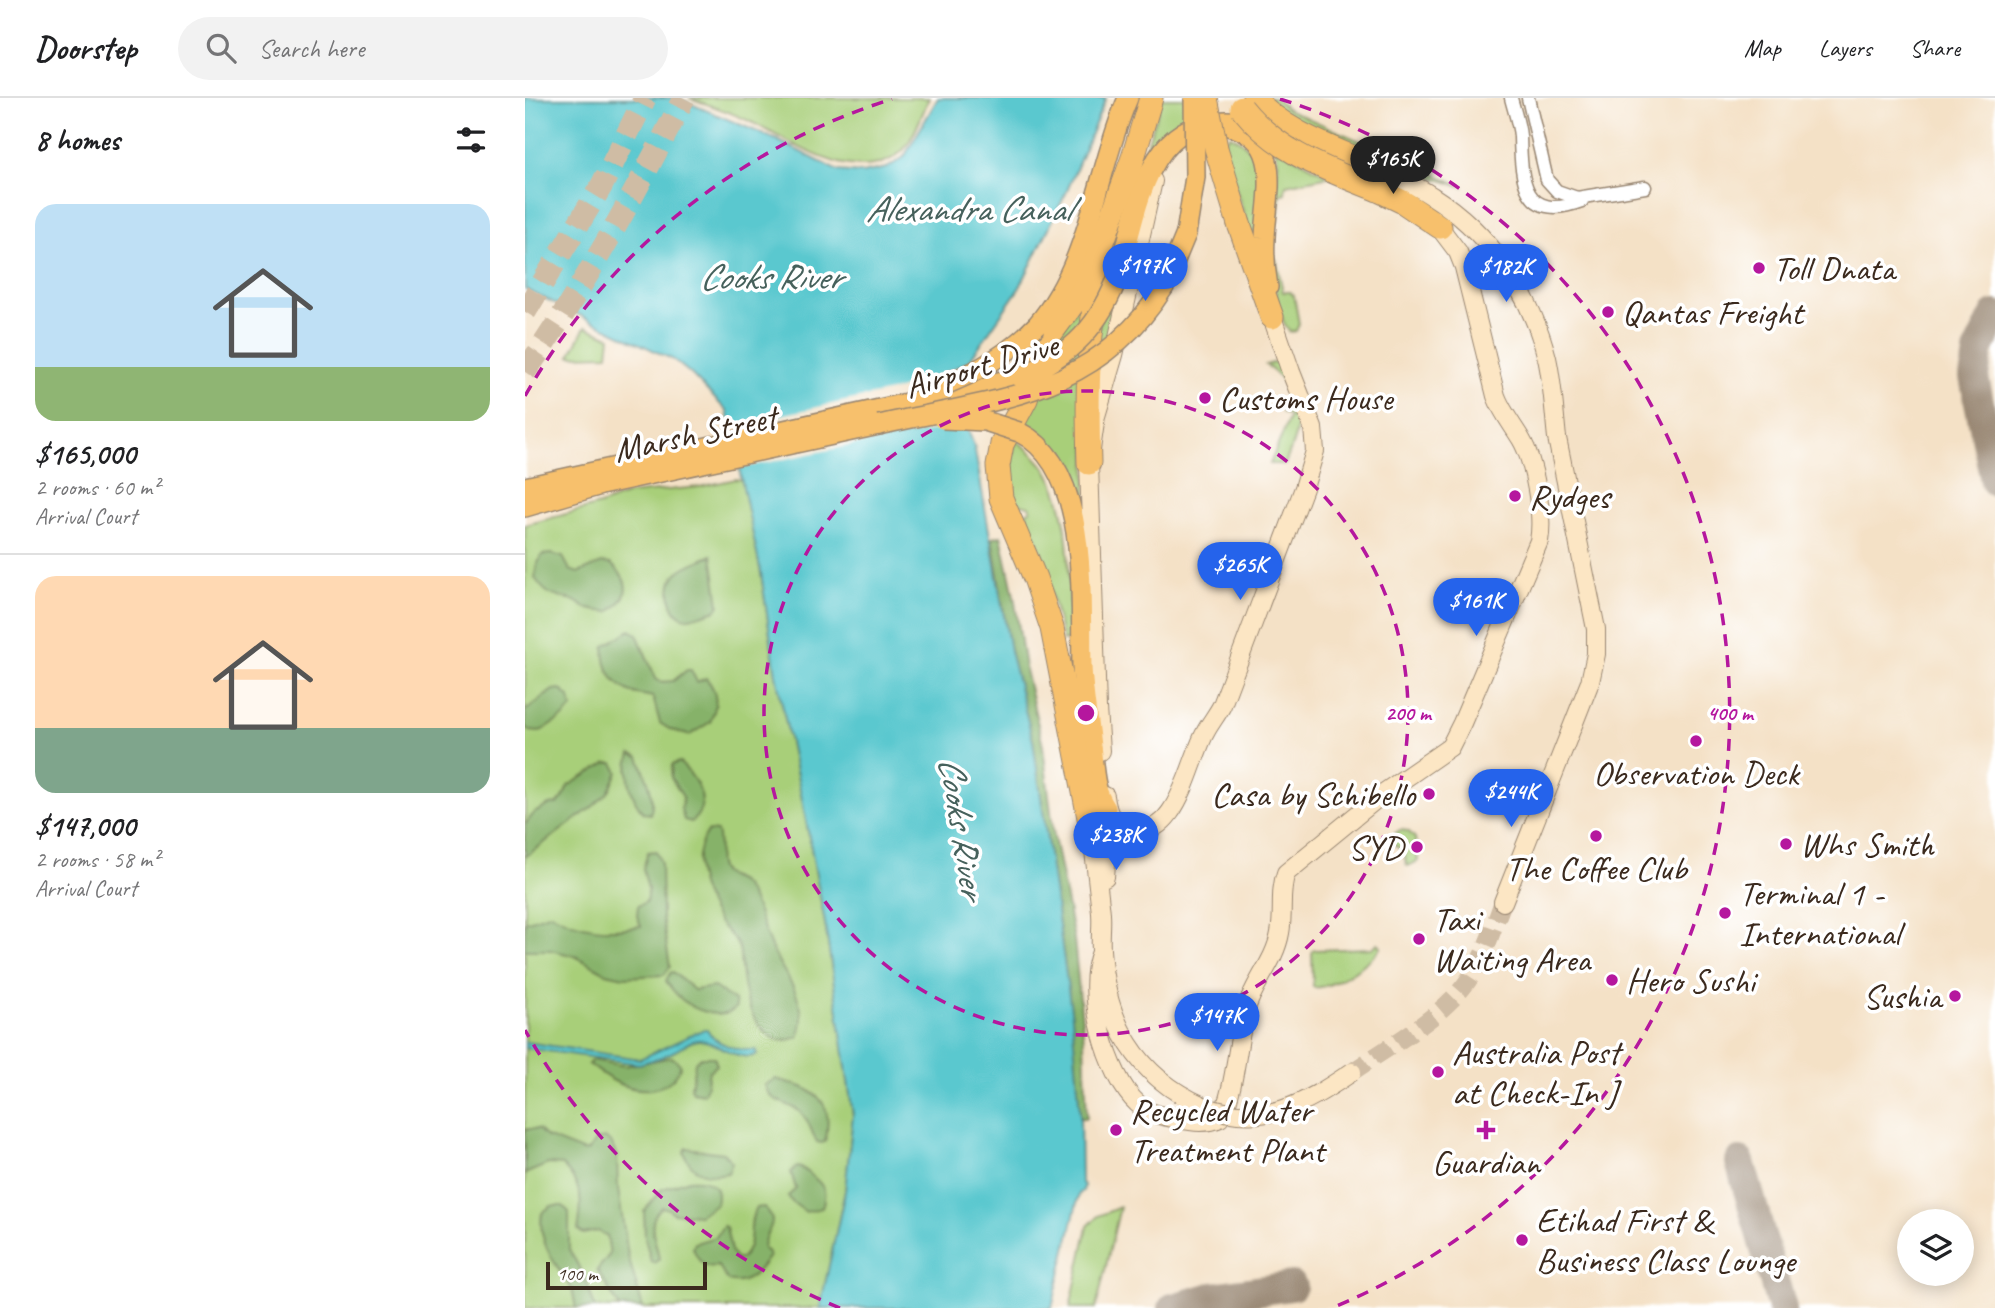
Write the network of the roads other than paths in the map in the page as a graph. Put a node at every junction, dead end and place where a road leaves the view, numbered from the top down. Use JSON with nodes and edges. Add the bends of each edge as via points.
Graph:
{"nodes":[{"id":1,"x":1128,"y":98,"type":"edge"},
{"id":2,"x":1151,"y":98,"type":"edge"},
{"id":3,"x":1194,"y":98,"type":"edge"},
{"id":4,"x":1206,"y":98,"type":"edge"},
{"id":5,"x":1511,"y":98,"type":"edge"},
{"id":6,"x":1528,"y":98,"type":"edge"},
{"id":7,"x":1244,"y":106,"type":"edge"},
{"id":8,"x":1182,"y":133,"type":"junction"},
{"id":9,"x":1134,"y":155,"type":"junction"},
{"id":10,"x":1384,"y":182,"type":"junction"},
{"id":11,"x":1645,"y":187,"type":"dead end"},
{"id":12,"x":1592,"y":197,"type":"junction"},
{"id":13,"x":1444,"y":232,"type":"joint"},
{"id":14,"x":1272,"y":317,"type":"junction"},
{"id":15,"x":877,"y":417,"type":"junction"},
{"id":16,"x":675,"y":461,"type":"junction"},
{"id":17,"x":1089,"y":463,"type":"junction"},
{"id":18,"x":525,"y":487,"type":"edge"},
{"id":19,"x":525,"y":507,"type":"edge"},
{"id":20,"x":1080,"y":597,"type":"junction"},
{"id":21,"x":1107,"y":810,"type":"junction"},
{"id":22,"x":1092,"y":833,"type":"junction"},
{"id":23,"x":1503,"y":902,"type":"tunnel mouth"},
{"id":24,"x":1101,"y":915,"type":"junction"},
{"id":25,"x":1101,"y":952,"type":"junction"},
{"id":26,"x":1352,"y":1072,"type":"tunnel mouth"}],
"edges":[{"from":1,"to":15,"type":"main road","name":"Airport Drive","bridge":true,"via":[[1069,276],[1037,325],[1016,346],[980,369]]},
{"from":2,"to":9,"type":"highway"},
{"from":3,"to":15,"type":"main road","name":"Airport Drive","bridge":true,"via":[[1195,177],[1186,234],[1164,287],[1129,332],[1100,358],[1049,385],[1020,394]]},
{"from":4,"to":14,"type":"highway","bridge":true,"via":[[1219,160]]},
{"from":5,"to":12,"type":"street","via":[[1528,193],[1541,204],[1553,206]]},
{"from":6,"to":12,"type":"street","via":[[1547,180],[1563,195]]},
{"from":7,"to":8,"type":"main road"},
{"from":7,"to":10,"type":"highway","via":[[1269,113],[1356,158]]},
{"from":7,"to":10,"type":"highway","bridge":true,"via":[[1257,126],[1289,152],[1319,167]]},
{"from":8,"to":14,"type":"main road","via":[[1219,126],[1239,128],[1256,139],[1265,153],[1269,184],[1264,260]]},
{"from":8,"to":15,"type":"main road","bridge":true,"via":[[1161,151],[1146,176],[1108,302],[1073,346],[1047,364],[1001,382]]},
{"from":8,"to":17,"type":"street","via":[[1153,180],[1096,416]]},
{"from":9,"to":17,"type":"highway","via":[[1097,296],[1089,381]]},
{"from":9,"to":22,"type":"highway","via":[[1092,272],[1047,340],[1026,399],[1002,444],[998,466],[1000,498],[1052,628]]},
{"from":10,"to":13,"type":"highway"},
{"from":10,"to":23,"type":"street","bridge":true,"via":[[1418,188],[1454,211],[1488,245],[1522,292],[1540,335],[1552,384],[1559,449],[1596,629],[1590,682]]},
{"from":11,"to":12,"type":"street"},
{"from":13,"to":25,"type":"street","via":[[1458,252],[1472,292],[1496,396],[1526,448],[1541,519],[1539,541],[1450,747],[1385,792],[1287,871],[1277,947],[1249,1000],[1220,1118],[1187,1121],[1154,1114],[1126,1091],[1102,1037],[1097,978]]},
{"from":14,"to":21,"type":"street","via":[[1313,428],[1311,470],[1222,705],[1205,732],[1176,803],[1160,823],[1141,831],[1121,827]]},
{"from":15,"to":16,"type":"main road","name":"Marsh Street"},
{"from":15,"to":20,"type":"main road","bridge":true,"via":[[966,418],[995,423],[1038,446],[1066,488],[1075,526]]},
{"from":16,"to":18,"type":"main road","name":"Marsh Street"},
{"from":16,"to":19,"type":"main road","name":"Marsh Street"},
{"from":17,"to":21,"type":"street","via":[[1097,709]]},
{"from":20,"to":21,"type":"main road","via":[[1088,719],[1097,789]]},
{"from":20,"to":22,"type":"main road","via":[[1076,672]]},
{"from":21,"to":24,"type":"street"},
{"from":22,"to":24,"type":"street"},
{"from":24,"to":25,"type":"street"},
{"from":25,"to":26,"type":"street","bridge":true,"via":[[1111,1006],[1123,1036],[1139,1061],[1184,1097],[1239,1114],[1265,1114],[1309,1100]]}]}
